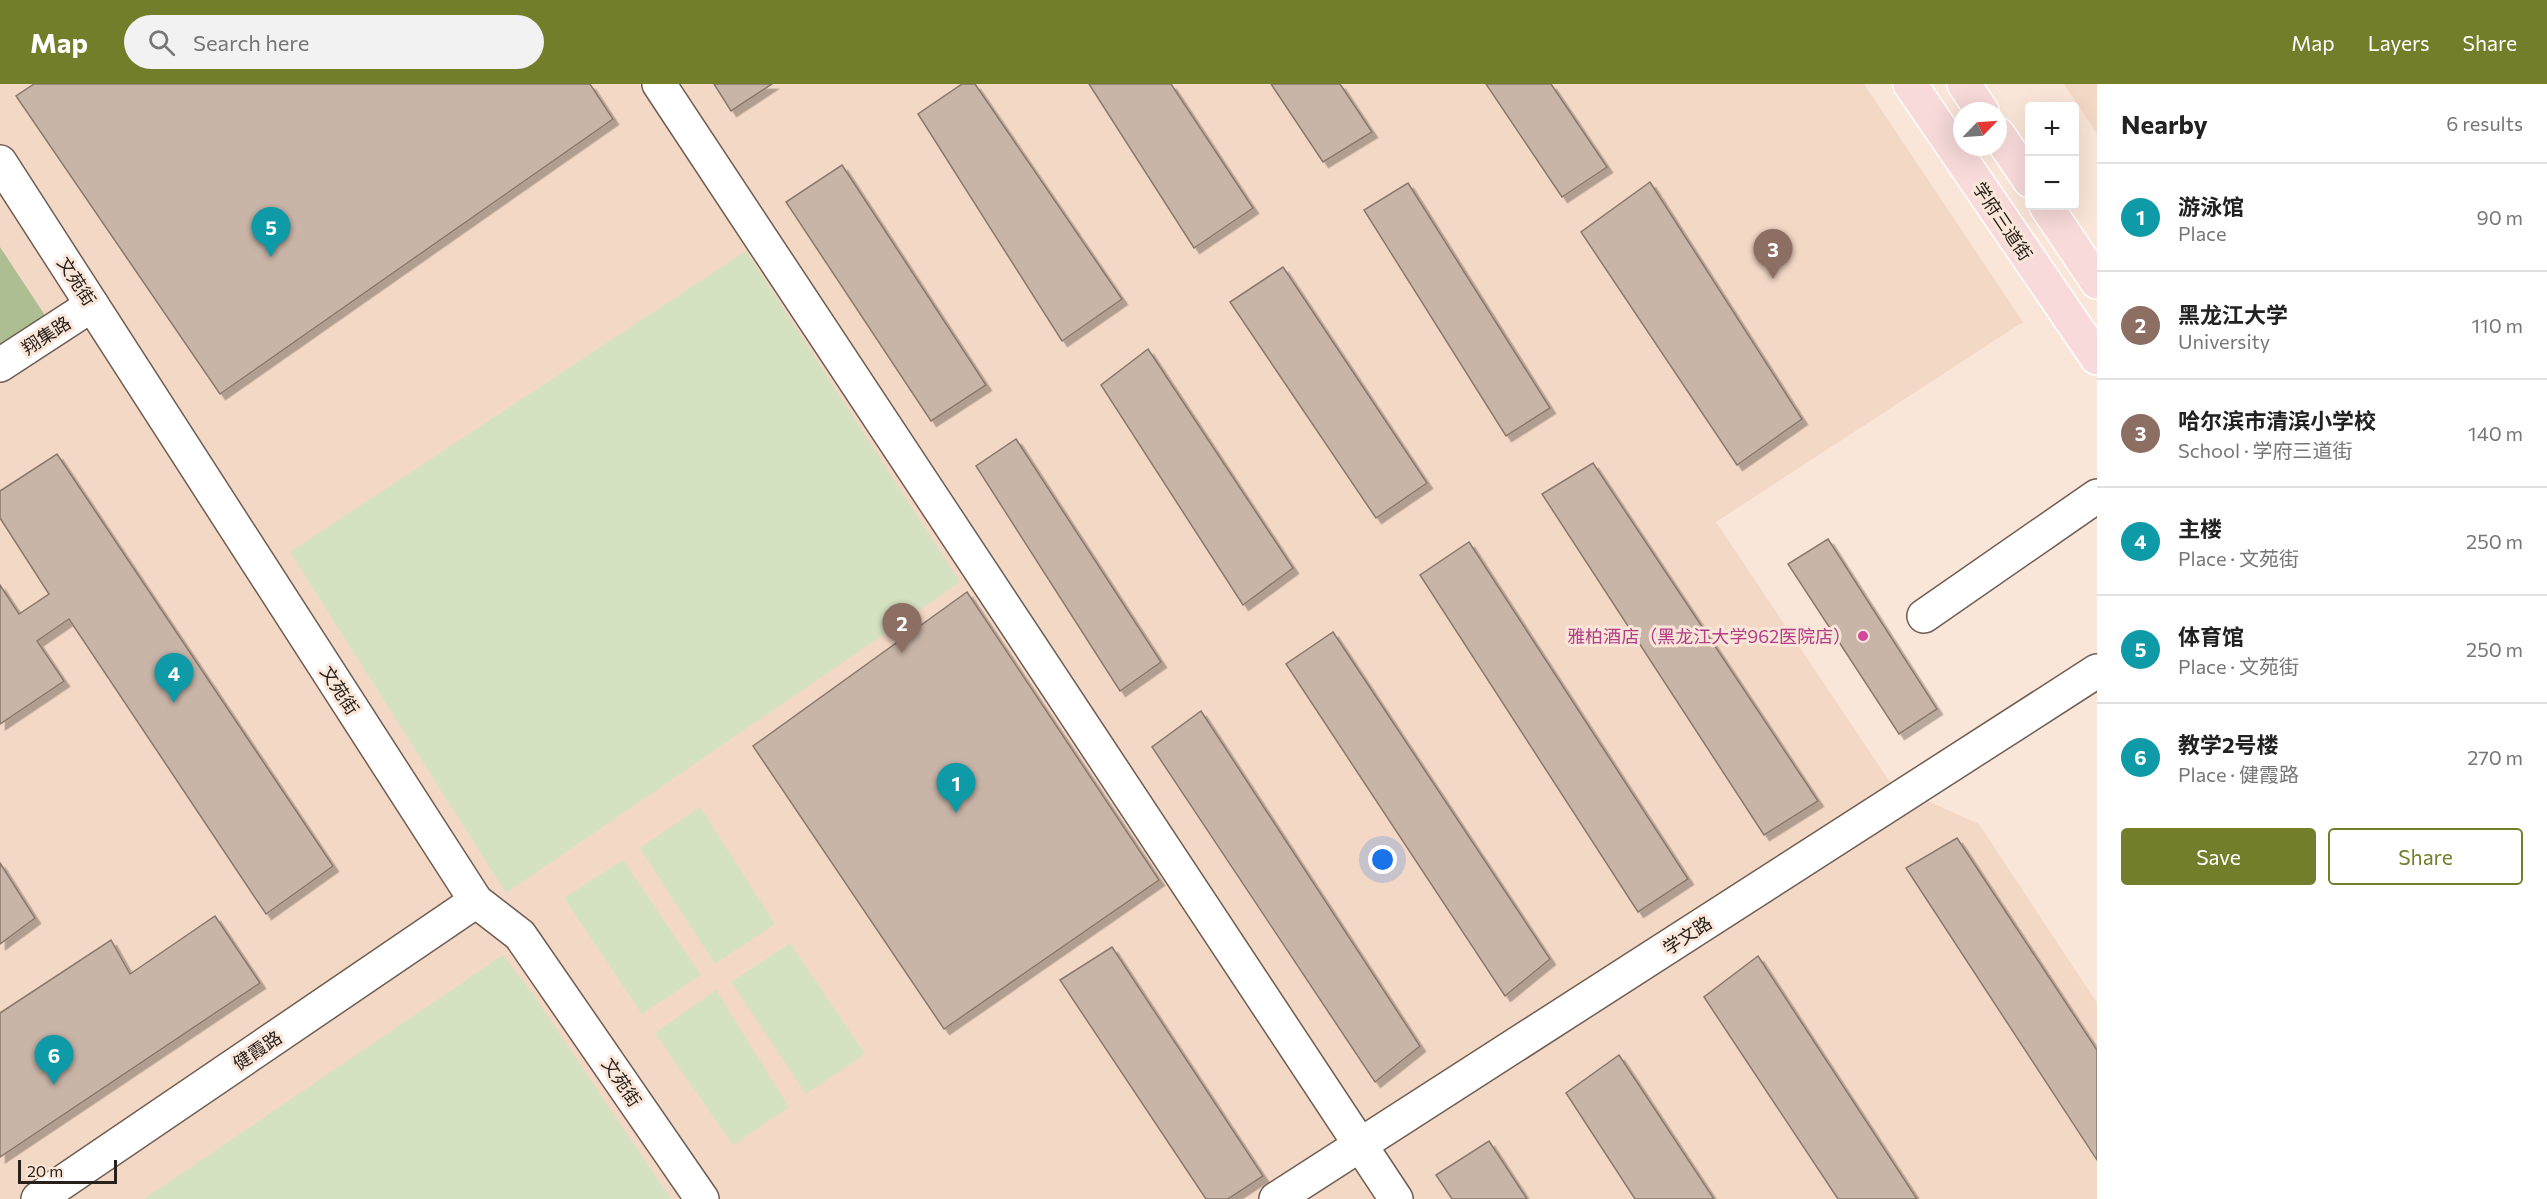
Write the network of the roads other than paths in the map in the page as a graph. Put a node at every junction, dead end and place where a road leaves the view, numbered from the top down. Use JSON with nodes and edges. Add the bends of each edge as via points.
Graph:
{"nodes":[{"id":1,"x":659,"y":84,"type":"edge"},
{"id":2,"x":1910,"y":84,"type":"edge"},
{"id":3,"x":1964,"y":84,"type":"edge"},
{"id":4,"x":1976,"y":102,"type":"edge"},
{"id":5,"x":2007,"y":147,"type":"edge"},
{"id":6,"x":0,"y":162,"type":"edge"},
{"id":7,"x":2025,"y":174,"type":"edge"},
{"id":8,"x":2049,"y":210,"type":"edge"},
{"id":9,"x":2097,"y":282,"type":"edge"},
{"id":10,"x":92,"y":304,"type":"junction"},
{"id":11,"x":2097,"y":358,"type":"edge"},
{"id":12,"x":0,"y":365,"type":"edge"},
{"id":13,"x":2097,"y":496,"type":"edge"},
{"id":14,"x":1924,"y":616,"type":"dead end"},
{"id":15,"x":2097,"y":671,"type":"edge"},
{"id":16,"x":476,"y":901,"type":"junction"},
{"id":17,"x":1360,"y":1145,"type":"junction"},
{"id":18,"x":38,"y":1199,"type":"edge"},
{"id":19,"x":702,"y":1199,"type":"edge"},
{"id":20,"x":1276,"y":1199,"type":"edge"},
{"id":21,"x":1396,"y":1199,"type":"edge"}],
"edges":[{"from":1,"to":17,"type":"street"},
{"from":2,"to":11,"type":"main road","name":"学府三道街"},
{"from":3,"to":4,"type":"main road"},
{"from":5,"to":7,"type":"main road"},
{"from":6,"to":10,"type":"street","name":"文苑街"},
{"from":8,"to":9,"type":"main road"},
{"from":10,"to":12,"type":"street","name":"翔集路"},
{"from":10,"to":16,"type":"street","name":"文苑街"},
{"from":13,"to":14,"type":"street"},
{"from":15,"to":17,"type":"street","name":"学文路"},
{"from":16,"to":18,"type":"street","name":"健霞路"},
{"from":16,"to":19,"type":"street","name":"文苑街","via":[[520,935]]},
{"from":17,"to":20,"type":"street","name":"学文路"},
{"from":17,"to":21,"type":"street"}]}
